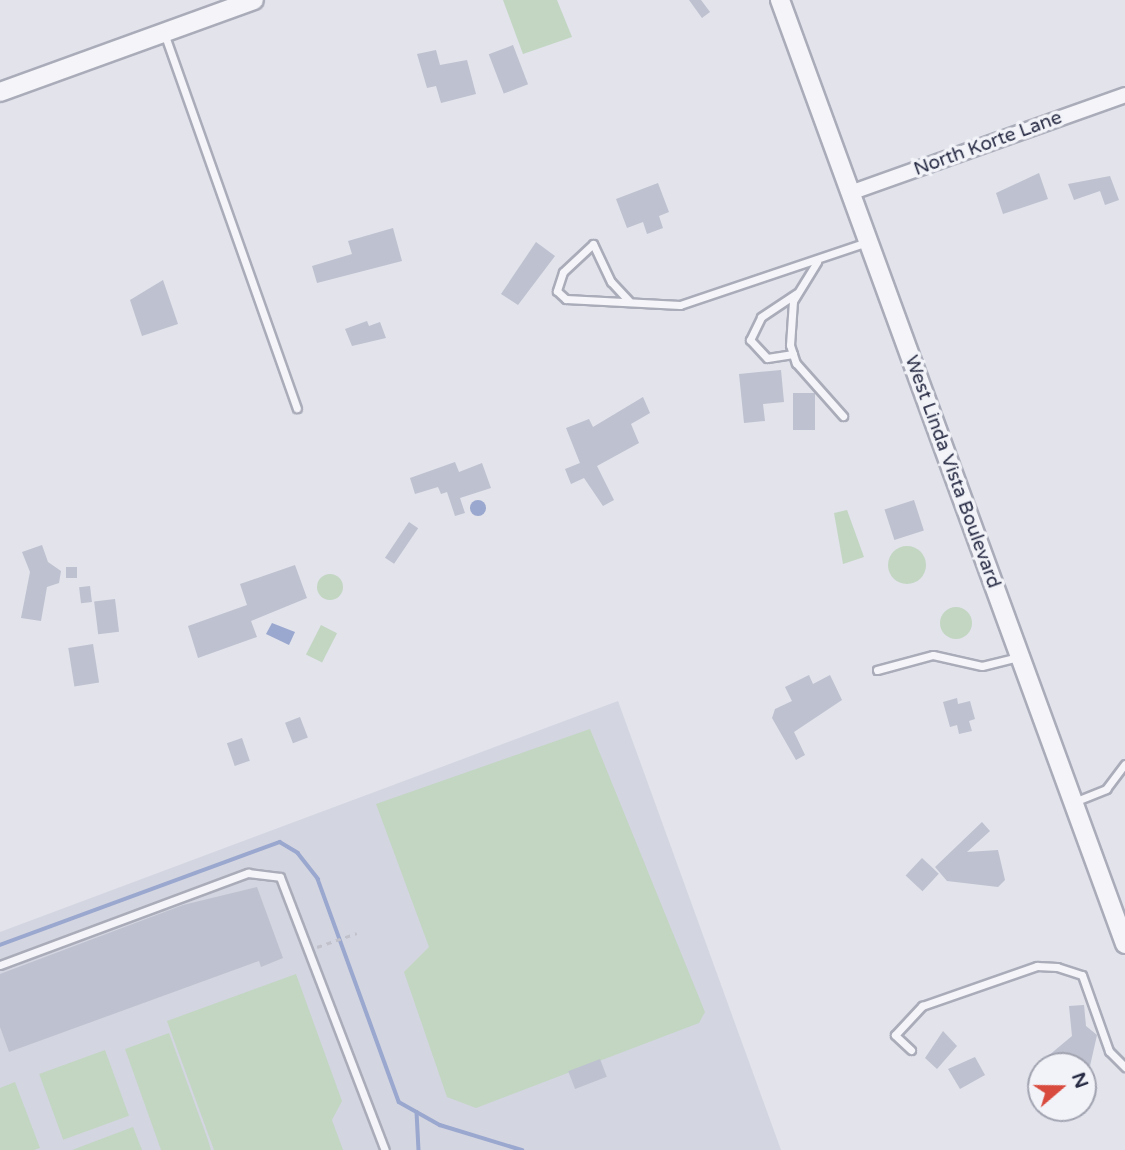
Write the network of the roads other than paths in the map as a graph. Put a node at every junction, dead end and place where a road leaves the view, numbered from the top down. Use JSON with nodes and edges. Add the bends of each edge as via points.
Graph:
{"nodes":[{"id":1,"x":254,"y":0,"type":"edge"},
{"id":2,"x":779,"y":0,"type":"edge"},
{"id":3,"x":164,"y":33,"type":"junction"},
{"id":4,"x":0,"y":92,"type":"edge"},
{"id":5,"x":1125,"y":95,"type":"edge"},
{"id":6,"x":850,"y":193,"type":"junction"},
{"id":7,"x":868,"y":242,"type":"junction"},
{"id":8,"x":817,"y":262,"type":"junction"},
{"id":9,"x":797,"y":293,"type":"junction"},
{"id":10,"x":629,"y":300,"type":"junction"},
{"id":11,"x":793,"y":354,"type":"junction"},
{"id":12,"x":297,"y":408,"type":"dead end"},
{"id":13,"x":843,"y":416,"type":"dead end"},
{"id":14,"x":1020,"y":657,"type":"junction"},
{"id":15,"x":877,"y":670,"type":"dead end"},
{"id":16,"x":1125,"y":764,"type":"edge"},
{"id":17,"x":1073,"y":802,"type":"junction"},
{"id":18,"x":1124,"y":937,"type":"edge"},
{"id":19,"x":0,"y":965,"type":"edge"},
{"id":20,"x":911,"y":1050,"type":"dead end"},
{"id":21,"x":1125,"y":1068,"type":"edge"},
{"id":22,"x":385,"y":1150,"type":"edge"}],
"edges":[{"from":1,"to":3,"type":"street"},
{"from":2,"to":6,"type":"street","name":"West Linda Vista Boulevard"},
{"from":3,"to":4,"type":"street"},
{"from":3,"to":12,"type":"lane"},
{"from":5,"to":6,"type":"street","name":"North Korte Lane"},
{"from":6,"to":7,"type":"street","name":"West Linda Vista Boulevard"},
{"from":7,"to":8,"type":"lane"},
{"from":7,"to":14,"type":"street","name":"West Linda Vista Boulevard"},
{"from":8,"to":9,"type":"lane"},
{"from":8,"to":10,"type":"lane","via":[[680,305]]},
{"from":9,"to":11,"type":"lane"},
{"from":9,"to":11,"type":"lane","via":[[761,317],[750,340],[767,358]]},
{"from":10,"to":10,"type":"lane","via":[[566,299],[557,291],[563,272],[593,244],[611,282]]},
{"from":11,"to":13,"type":"lane"},
{"from":14,"to":15,"type":"lane","via":[[982,666],[933,655]]},
{"from":14,"to":17,"type":"street","name":"West Linda Vista Boulevard"},
{"from":16,"to":17,"type":"lane","via":[[1106,789]]},
{"from":17,"to":18,"type":"street","name":"West Linda Vista Boulevard"},
{"from":19,"to":22,"type":"lane","via":[[248,873],[280,877]]},
{"from":20,"to":21,"type":"lane","via":[[895,1035],[922,1006],[1037,966],[1058,967],[1082,975],[1109,1051]]}]}
